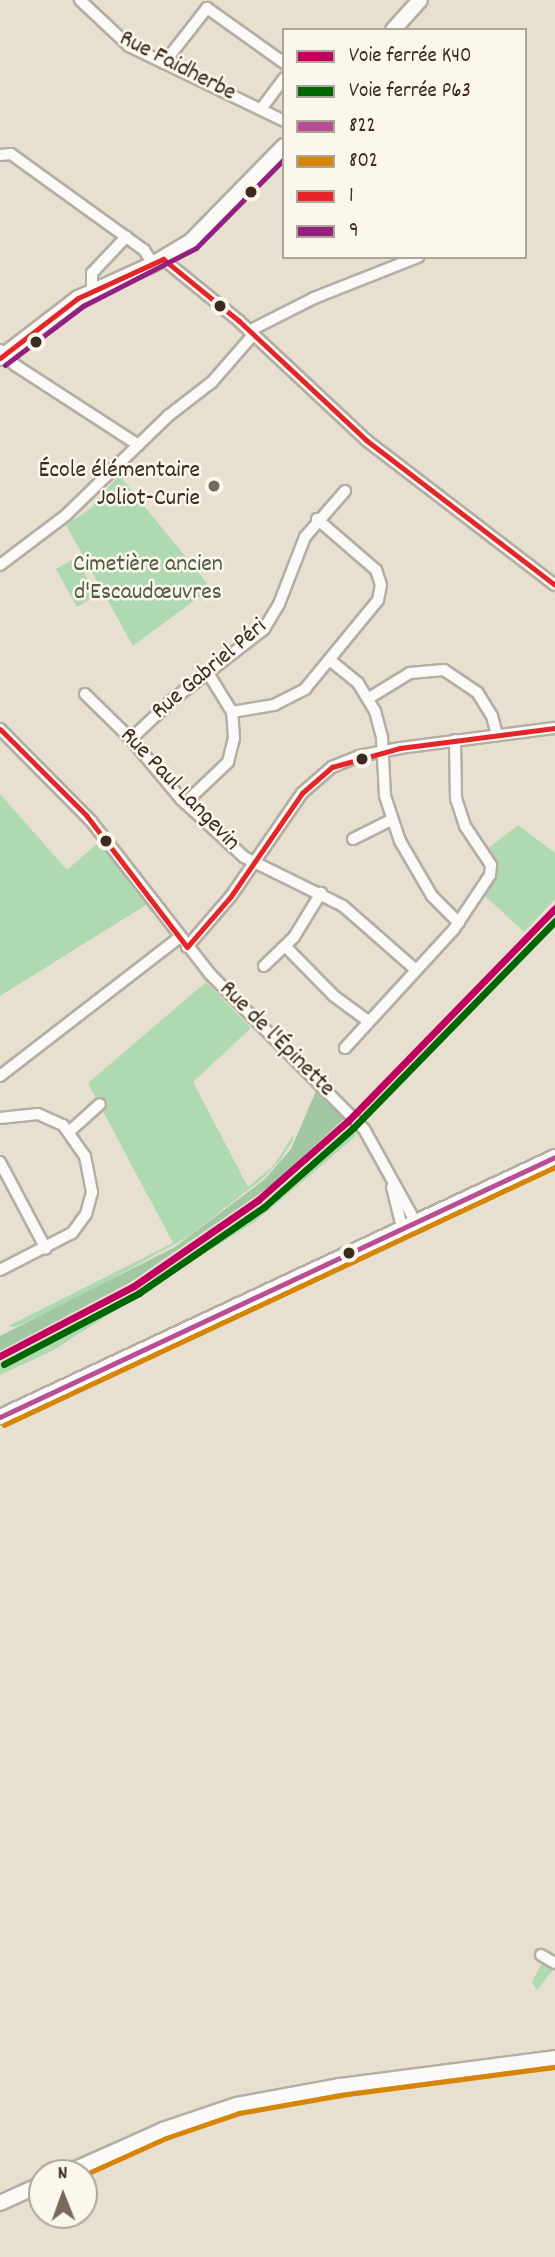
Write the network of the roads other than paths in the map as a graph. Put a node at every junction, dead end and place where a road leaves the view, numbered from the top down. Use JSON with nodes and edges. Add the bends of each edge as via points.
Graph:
{"nodes":[{"id":1,"x":80,"y":0,"type":"edge"},
{"id":2,"x":420,"y":0,"type":"edge"},
{"id":3,"x":395,"y":28,"type":"edge"},
{"id":4,"x":282,"y":62,"type":"edge"},
{"id":5,"x":164,"y":63,"type":"junction"},
{"id":6,"x":282,"y":81,"type":"edge"},
{"id":7,"x":261,"y":109,"type":"junction"},
{"id":8,"x":282,"y":120,"type":"edge"},
{"id":9,"x":282,"y":148,"type":"edge"},
{"id":10,"x":0,"y":155,"type":"edge"},
{"id":11,"x":126,"y":237,"type":"junction"},
{"id":12,"x":413,"y":259,"type":"edge"},
{"id":13,"x":158,"y":262,"type":"junction"},
{"id":14,"x":92,"y":290,"type":"junction"},
{"id":15,"x":251,"y":333,"type":"junction"},
{"id":16,"x":1,"y":354,"type":"edge"},
{"id":17,"x":138,"y":445,"type":"junction"},
{"id":18,"x":345,"y":491,"type":"dead end"},
{"id":19,"x":317,"y":519,"type":"junction"},
{"id":20,"x":0,"y":565,"type":"edge"},
{"id":21,"x":555,"y":585,"type":"edge"},
{"id":22,"x":331,"y":660,"type":"junction"},
{"id":23,"x":208,"y":673,"type":"junction"},
{"id":24,"x":85,"y":694,"type":"dead end"},
{"id":25,"x":369,"y":698,"type":"junction"},
{"id":26,"x":232,"y":712,"type":"junction"},
{"id":27,"x":555,"y":728,"type":"edge"},
{"id":28,"x":0,"y":729,"type":"edge"},
{"id":29,"x":498,"y":735,"type":"junction"},
{"id":30,"x":131,"y":739,"type":"junction"},
{"id":31,"x":454,"y":740,"type":"junction"},
{"id":32,"x":383,"y":751,"type":"junction"},
{"id":33,"x":185,"y":803,"type":"junction"},
{"id":34,"x":391,"y":820,"type":"junction"},
{"id":35,"x":353,"y":839,"type":"dead end"},
{"id":36,"x":253,"y":864,"type":"junction"},
{"id":37,"x":321,"y":893,"type":"junction"},
{"id":38,"x":459,"y":923,"type":"junction"},
{"id":39,"x":180,"y":937,"type":"junction"},
{"id":40,"x":187,"y":947,"type":"junction"},
{"id":41,"x":286,"y":947,"type":"junction"},
{"id":42,"x":264,"y":966,"type":"dead end"},
{"id":43,"x":416,"y":970,"type":"junction"},
{"id":44,"x":368,"y":1021,"type":"junction"},
{"id":45,"x":345,"y":1048,"type":"dead end"},
{"id":46,"x":0,"y":1076,"type":"edge"},
{"id":47,"x":100,"y":1104,"type":"dead end"},
{"id":48,"x":0,"y":1118,"type":"edge"},
{"id":49,"x":70,"y":1131,"type":"junction"},
{"id":50,"x":555,"y":1157,"type":"edge"},
{"id":51,"x":0,"y":1162,"type":"edge"},
{"id":52,"x":409,"y":1224,"type":"junction"},
{"id":53,"x":46,"y":1249,"type":"junction"},
{"id":54,"x":0,"y":1270,"type":"edge"},
{"id":55,"x":0,"y":1417,"type":"edge"},
{"id":56,"x":541,"y":1955,"type":"dead end"},
{"id":57,"x":555,"y":1963,"type":"edge"},
{"id":58,"x":555,"y":2058,"type":"edge"},
{"id":59,"x":555,"y":2066,"type":"edge"},
{"id":60,"x":501,"y":2068,"type":"junction"},
{"id":61,"x":98,"y":2159,"type":"edge"},
{"id":62,"x":28,"y":2190,"type":"edge"},
{"id":63,"x":0,"y":2203,"type":"edge"}],
"edges":[{"from":1,"to":5,"type":"street","name":"Rue Faidherbe","via":[[117,38]]},
{"from":2,"to":3,"type":"main road"},
{"from":4,"to":5,"type":"street","via":[[207,8]]},
{"from":5,"to":7,"type":"street","name":"Rue Faidherbe"},
{"from":6,"to":7,"type":"street"},
{"from":7,"to":8,"type":"street","name":"Rue Faidherbe"},
{"from":9,"to":13,"type":"main road","via":[[201,233]]},
{"from":10,"to":11,"type":"street","via":[[11,154]]},
{"from":11,"to":13,"type":"street"},
{"from":11,"to":14,"type":"street","via":[[92,273]]},
{"from":12,"to":15,"type":"street","via":[[314,298]]},
{"from":13,"to":14,"type":"main road"},
{"from":13,"to":15,"type":"street"},
{"from":14,"to":16,"type":"main road"},
{"from":15,"to":17,"type":"street","via":[[212,382]]},
{"from":15,"to":21,"type":"street","via":[[366,440]]},
{"from":16,"to":17,"type":"street"},
{"from":17,"to":20,"type":"street","via":[[65,515]]},
{"from":18,"to":19,"type":"street","name":"Rue Gabriel Péri"},
{"from":19,"to":22,"type":"street","via":[[372,566],[381,585],[376,605]]},
{"from":19,"to":23,"type":"street","name":"Rue Gabriel Péri","via":[[298,551],[269,623]]},
{"from":22,"to":25,"type":"street"},
{"from":22,"to":26,"type":"street","via":[[293,696]]},
{"from":23,"to":26,"type":"street"},
{"from":23,"to":30,"type":"street","name":"Rue Gabriel Péri"},
{"from":24,"to":30,"type":"street","name":"Rue Paul Langevin"},
{"from":25,"to":29,"type":"street","via":[[415,671],[444,670],[477,692]]},
{"from":25,"to":32,"type":"street","via":[[380,724]]},
{"from":26,"to":33,"type":"street","via":[[234,738],[228,762]]},
{"from":27,"to":29,"type":"street"},
{"from":28,"to":39,"type":"street","name":"Rue de l'Épinette","via":[[86,815]]},
{"from":29,"to":31,"type":"street"},
{"from":30,"to":33,"type":"street","name":"Rue Paul Langevin"},
{"from":31,"to":32,"type":"street"},
{"from":31,"to":38,"type":"street","via":[[460,814],[491,871]]},
{"from":32,"to":34,"type":"street"},
{"from":32,"to":36,"type":"street","via":[[345,761],[314,780]]},
{"from":33,"to":36,"type":"street","name":"Rue Paul Langevin"},
{"from":34,"to":35,"type":"street"},
{"from":34,"to":38,"type":"street","via":[[432,896]]},
{"from":36,"to":37,"type":"street","name":"Rue Paul Langevin"},
{"from":36,"to":40,"type":"street"},
{"from":37,"to":41,"type":"street"},
{"from":37,"to":43,"type":"street","name":"Rue Paul Langevin","via":[[349,910]]},
{"from":38,"to":43,"type":"street"},
{"from":39,"to":40,"type":"street","name":"Rue de l'Épinette"},
{"from":39,"to":46,"type":"street"},
{"from":40,"to":52,"type":"street","name":"Rue de l'Épinette","via":[[359,1124]]},
{"from":41,"to":42,"type":"street"},
{"from":41,"to":44,"type":"street","via":[[334,996]]},
{"from":43,"to":44,"type":"street"},
{"from":44,"to":45,"type":"street"},
{"from":47,"to":49,"type":"street"},
{"from":48,"to":49,"type":"street","via":[[38,1114]]},
{"from":49,"to":53,"type":"street","via":[[89,1168],[90,1202],[76,1229]]},
{"from":50,"to":52,"type":"main road"},
{"from":51,"to":53,"type":"street"},
{"from":52,"to":55,"type":"main road"},
{"from":53,"to":54,"type":"street"},
{"from":56,"to":57,"type":"street"},
{"from":58,"to":60,"type":"main road"},
{"from":59,"to":60,"type":"main road"},
{"from":60,"to":61,"type":"main road","via":[[278,2097],[186,2121]]},
{"from":62,"to":63,"type":"main road"}]}
